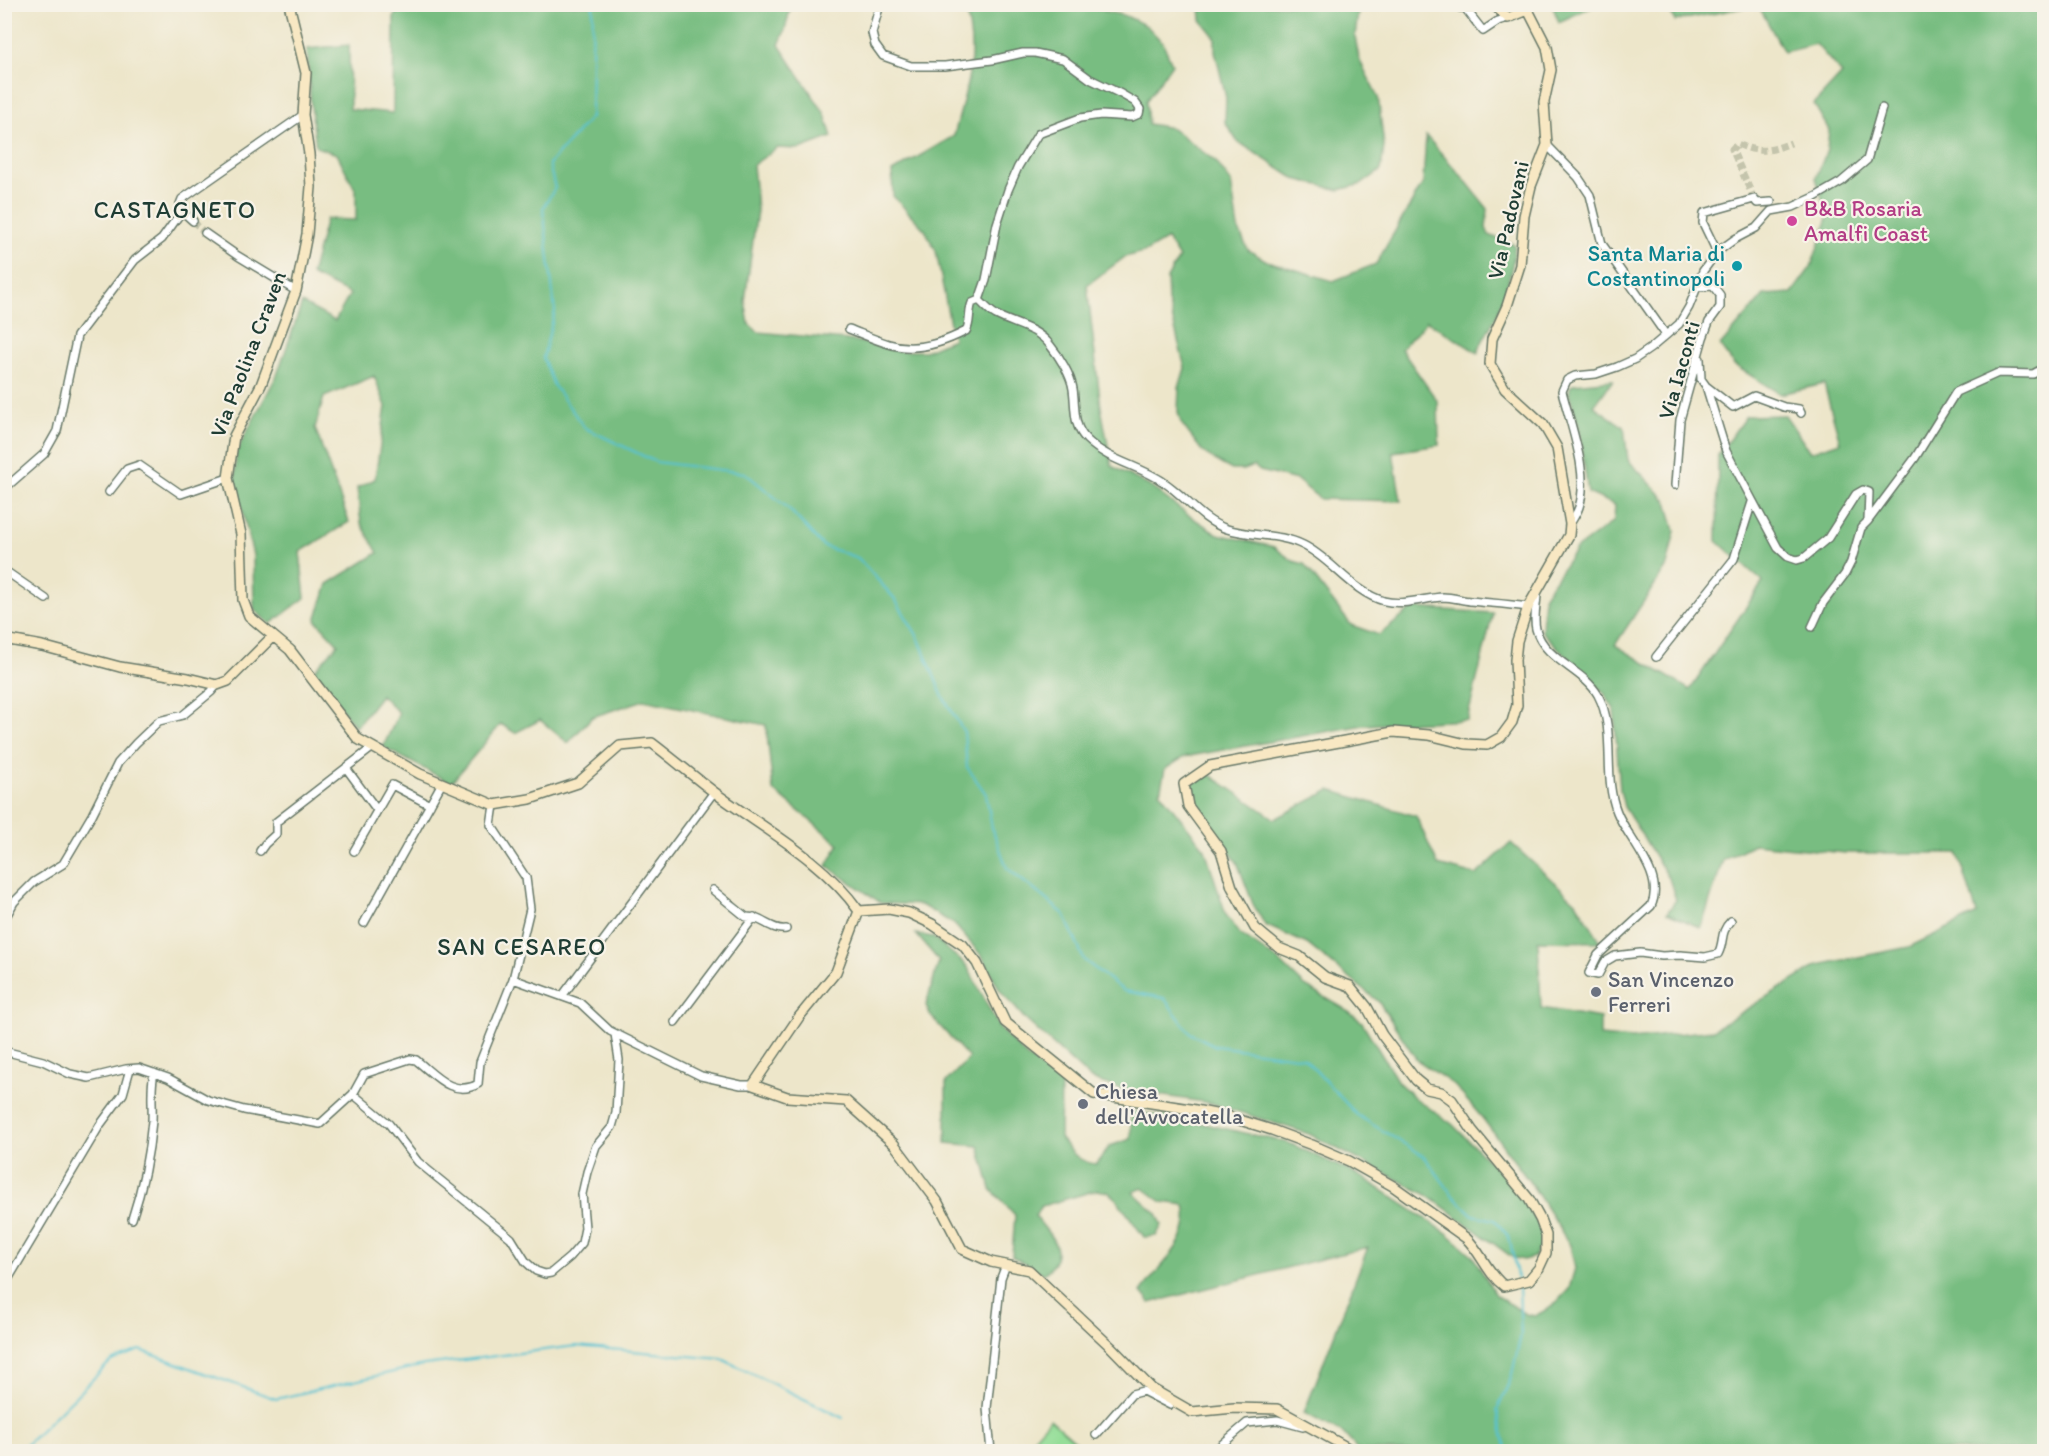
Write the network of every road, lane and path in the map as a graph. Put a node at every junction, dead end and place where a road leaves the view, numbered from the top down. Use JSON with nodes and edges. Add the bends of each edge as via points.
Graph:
{"nodes":[{"id":1,"x":289,"y":4,"type":"edge"},
{"id":2,"x":880,"y":4,"type":"edge"},
{"id":3,"x":1458,"y":4,"type":"edge"},
{"id":4,"x":1493,"y":4,"type":"edge"},
{"id":5,"x":1508,"y":18,"type":"junction"},
{"id":6,"x":1882,"y":108,"type":"dead end"},
{"id":7,"x":303,"y":115,"type":"junction"},
{"id":8,"x":1547,"y":145,"type":"junction"},
{"id":9,"x":1771,"y":202,"type":"dead end"},
{"id":10,"x":182,"y":211,"type":"junction"},
{"id":11,"x":193,"y":221,"type":"tunnel mouth"},
{"id":12,"x":206,"y":233,"type":"tunnel mouth"},
{"id":13,"x":1717,"y":252,"type":"junction"},
{"id":14,"x":1697,"y":287,"type":"junction"},
{"id":15,"x":296,"y":291,"type":"junction"},
{"id":16,"x":979,"y":300,"type":"junction"},
{"id":17,"x":849,"y":329,"type":"dead end"},
{"id":18,"x":1666,"y":335,"type":"junction"},
{"id":19,"x":1700,"y":352,"type":"junction"},
{"id":20,"x":2044,"y":368,"type":"edge"},
{"id":21,"x":1706,"y":386,"type":"junction"},
{"id":22,"x":1801,"y":413,"type":"dead end"},
{"id":23,"x":228,"y":478,"type":"junction"},
{"id":24,"x":1674,"y":485,"type":"dead end"},
{"id":25,"x":4,"y":489,"type":"edge"},
{"id":26,"x":109,"y":492,"type":"dead end"},
{"id":27,"x":1752,"y":502,"type":"junction"},
{"id":28,"x":1868,"y":521,"type":"junction"},
{"id":29,"x":1570,"y":524,"type":"junction"},
{"id":30,"x":4,"y":570,"type":"edge"},
{"id":31,"x":1537,"y":593,"type":"junction"},
{"id":32,"x":46,"y":599,"type":"dead end"},
{"id":33,"x":1528,"y":607,"type":"junction"},
{"id":34,"x":1812,"y":627,"type":"dead end"},
{"id":35,"x":273,"y":636,"type":"junction"},
{"id":36,"x":4,"y":639,"type":"edge"},
{"id":37,"x":1656,"y":657,"type":"dead end"},
{"id":38,"x":217,"y":685,"type":"junction"},
{"id":39,"x":373,"y":747,"type":"junction"},
{"id":40,"x":346,"y":768,"type":"junction"},
{"id":41,"x":442,"y":783,"type":"junction"},
{"id":42,"x":714,"y":792,"type":"junction"},
{"id":43,"x":430,"y":805,"type":"junction"},
{"id":44,"x":494,"y":805,"type":"junction"},
{"id":45,"x":378,"y":810,"type":"junction"},
{"id":46,"x":260,"y":851,"type":"dead end"},
{"id":47,"x":354,"y":851,"type":"dead end"},
{"id":48,"x":713,"y":891,"type":"dead end"},
{"id":49,"x":859,"y":911,"type":"junction"},
{"id":50,"x":754,"y":917,"type":"junction"},
{"id":51,"x":4,"y":920,"type":"edge"},
{"id":52,"x":1731,"y":921,"type":"dead end"},
{"id":53,"x":363,"y":923,"type":"dead end"},
{"id":54,"x":786,"y":929,"type":"dead end"},
{"id":55,"x":513,"y":979,"type":"junction"},
{"id":56,"x":563,"y":995,"type":"junction"},
{"id":57,"x":675,"y":1022,"type":"dead end"},
{"id":58,"x":615,"y":1034,"type":"junction"},
{"id":59,"x":4,"y":1051,"type":"edge"},
{"id":60,"x":130,"y":1069,"type":"junction"},
{"id":61,"x":154,"y":1073,"type":"junction"},
{"id":62,"x":753,"y":1086,"type":"junction"},
{"id":63,"x":353,"y":1094,"type":"junction"},
{"id":64,"x":132,"y":1219,"type":"dead end"},
{"id":65,"x":1006,"y":1265,"type":"junction"},
{"id":66,"x":4,"y":1286,"type":"edge"},
{"id":67,"x":1176,"y":1403,"type":"junction"},
{"id":68,"x":1320,"y":1431,"type":"junction"},
{"id":69,"x":1096,"y":1435,"type":"dead end"},
{"id":70,"x":991,"y":1452,"type":"edge"},
{"id":71,"x":1213,"y":1452,"type":"edge"},
{"id":72,"x":1350,"y":1452,"type":"edge"}],
"edges":[{"from":1,"to":7,"type":"street","name":"Via Paolina Craven","via":[[306,73]]},
{"from":2,"to":16,"type":"street","via":[[872,33],[883,56],[911,66],[945,66],[1035,53],[1063,59],[1090,79],[1135,102],[1140,109],[1132,117],[1080,118],[1038,134],[1008,190]]},
{"from":3,"to":5,"type":"street","via":[[1483,31]]},
{"from":4,"to":5,"type":"street"},
{"from":5,"to":8,"type":"street","via":[[1528,10],[1547,47],[1551,70],[1544,102]]},
{"from":6,"to":13,"type":"street","name":"Via Iaconti","via":[[1867,160],[1815,197],[1771,211],[1756,228]]},
{"from":7,"to":10,"type":"street","via":[[182,200]]},
{"from":7,"to":15,"type":"street","name":"Via Paolina Craven","via":[[311,187]]},
{"from":8,"to":18,"type":"street","name":"Via Iaconti","via":[[1590,195],[1602,244]]},
{"from":8,"to":29,"type":"street","name":"Via Padovani","via":[[1531,186],[1520,265],[1492,339],[1490,364],[1505,389],[1543,424],[1557,448]]},
{"from":9,"to":13,"type":"street","via":[[1757,203],[1754,199],[1704,213],[1703,223]]},
{"from":10,"to":11,"type":"street"},
{"from":10,"to":25,"type":"street","via":[[162,239],[135,260],[77,336],[57,431],[44,454]]},
{"from":12,"to":15,"type":"street"},
{"from":13,"to":14,"type":"street","name":"Via Iaconti"},
{"from":14,"to":18,"type":"street","name":"Via Iaconti","via":[[1684,316]]},
{"from":14,"to":19,"type":"street","name":"Via Iaconti","via":[[1713,286],[1720,295],[1720,308],[1709,322]]},
{"from":15,"to":23,"type":"street","name":"Via Paolina Craven","via":[[261,386],[234,436]]},
{"from":16,"to":17,"type":"street","via":[[969,309],[966,331],[921,347],[891,345]]},
{"from":16,"to":33,"type":"street","via":[[996,315],[1034,330],[1052,346],[1073,387],[1075,421],[1087,440],[1122,463],[1160,479],[1210,521],[1227,529],[1303,545],[1372,597],[1387,602],[1444,597]]},
{"from":18,"to":29,"type":"street","name":"Via Iaconti","via":[[1635,359],[1596,374],[1575,376],[1564,385],[1581,485],[1580,507]]},
{"from":19,"to":21,"type":"street","via":[[1701,378]]},
{"from":19,"to":24,"type":"street","name":"Via Iaconti","via":[[1680,420]]},
{"from":20,"to":28,"type":"street","via":[[2033,374],[1998,373],[1956,392],[1915,458]]},
{"from":21,"to":22,"type":"street","via":[[1733,407],[1755,396],[1799,409]]},
{"from":21,"to":27,"type":"street","via":[[1726,451]]},
{"from":23,"to":26,"type":"street","via":[[181,494],[139,465],[127,469]]},
{"from":23,"to":35,"type":"street","name":"Via Paolina Craven","via":[[241,534],[243,600],[249,616]]},
{"from":27,"to":28,"type":"street","via":[[1778,548],[1797,560],[1828,538],[1849,503],[1863,490],[1869,492]]},
{"from":27,"to":37,"type":"street","via":[[1734,560]]},
{"from":28,"to":34,"type":"street","via":[[1861,528],[1848,568],[1823,603]]},
{"from":29,"to":31,"type":"street","via":[[1569,534]]},
{"from":30,"to":32,"type":"street"},
{"from":31,"to":33,"type":"street"},
{"from":31,"to":52,"type":"street","via":[[1536,630],[1542,642],[1598,695],[1607,724],[1612,797],[1654,881],[1656,896],[1651,906],[1598,955],[1589,973],[1598,975],[1605,962],[1615,956],[1718,954],[1722,934]]},
{"from":33,"to":49,"type":"street","via":[[1515,660],[1517,705],[1512,722],[1502,737],[1487,745],[1393,732],[1210,766],[1184,784],[1188,806],[1221,851],[1232,887],[1255,928],[1325,977],[1350,986],[1416,1080],[1452,1100],[1529,1199],[1546,1235],[1546,1253],[1528,1280],[1504,1286],[1466,1238],[1393,1186],[1349,1161],[1282,1133],[1230,1117],[1094,1094],[1005,1022],[978,963],[963,945],[909,913],[889,909]]},
{"from":35,"to":38,"type":"street","via":[[228,681]]},
{"from":35,"to":39,"type":"street","name":"Via Paolina Craven","via":[[290,650],[358,739]]},
{"from":36,"to":38,"type":"street","via":[[120,668]]},
{"from":38,"to":51,"type":"street","via":[[183,715],[159,721],[136,743],[118,763],[63,864],[34,882],[14,902]]},
{"from":39,"to":40,"type":"street"},
{"from":39,"to":41,"type":"street","name":"Via Paolina Craven"},
{"from":40,"to":45,"type":"street"},
{"from":40,"to":46,"type":"street","via":[[276,822],[276,834]]},
{"from":41,"to":43,"type":"street"},
{"from":41,"to":44,"type":"street","name":"Via Paolina Craven"},
{"from":42,"to":44,"type":"street","via":[[652,743],[620,746],[578,783],[530,799]]},
{"from":42,"to":49,"type":"street","via":[[780,837],[840,887]]},
{"from":42,"to":56,"type":"street"},
{"from":43,"to":45,"type":"street","via":[[392,785]]},
{"from":43,"to":53,"type":"street"},
{"from":44,"to":55,"type":"street","via":[[491,825],[526,878],[530,909]]},
{"from":45,"to":47,"type":"street"},
{"from":48,"to":50,"type":"street","via":[[746,917]]},
{"from":49,"to":62,"type":"street","via":[[836,972],[799,1017]]},
{"from":50,"to":54,"type":"street","via":[[778,930]]},
{"from":50,"to":57,"type":"street"},
{"from":55,"to":56,"type":"street"},
{"from":55,"to":63,"type":"street","via":[[480,1062],[478,1084],[468,1089],[451,1087],[410,1059],[364,1074]]},
{"from":56,"to":58,"type":"street","via":[[580,1002]]},
{"from":58,"to":62,"type":"street","via":[[700,1076]]},
{"from":58,"to":63,"type":"street","via":[[619,1060],[616,1113],[612,1127],[596,1146],[587,1172],[582,1194],[582,1243],[550,1273],[536,1271],[526,1262],[511,1238],[418,1162],[389,1124]]},
{"from":59,"to":60,"type":"street","via":[[89,1078]]},
{"from":60,"to":61,"type":"street"},
{"from":60,"to":66,"type":"street","via":[[123,1094],[100,1125]]},
{"from":61,"to":63,"type":"street","via":[[208,1100],[320,1124]]},
{"from":61,"to":64,"type":"street","via":[[150,1089],[150,1146]]},
{"from":62,"to":65,"type":"street","via":[[787,1097],[846,1101],[894,1144],[937,1200],[962,1249]]},
{"from":65,"to":67,"type":"street","via":[[1029,1270],[1152,1389]]},
{"from":65,"to":70,"type":"street","via":[[1001,1278],[987,1408]]},
{"from":67,"to":68,"type":"street","via":[[1192,1412],[1277,1409]]},
{"from":67,"to":69,"type":"street","via":[[1174,1407],[1143,1391],[1132,1394]]},
{"from":68,"to":71,"type":"street","via":[[1277,1420],[1247,1423]]},
{"from":68,"to":72,"type":"street"}]}
